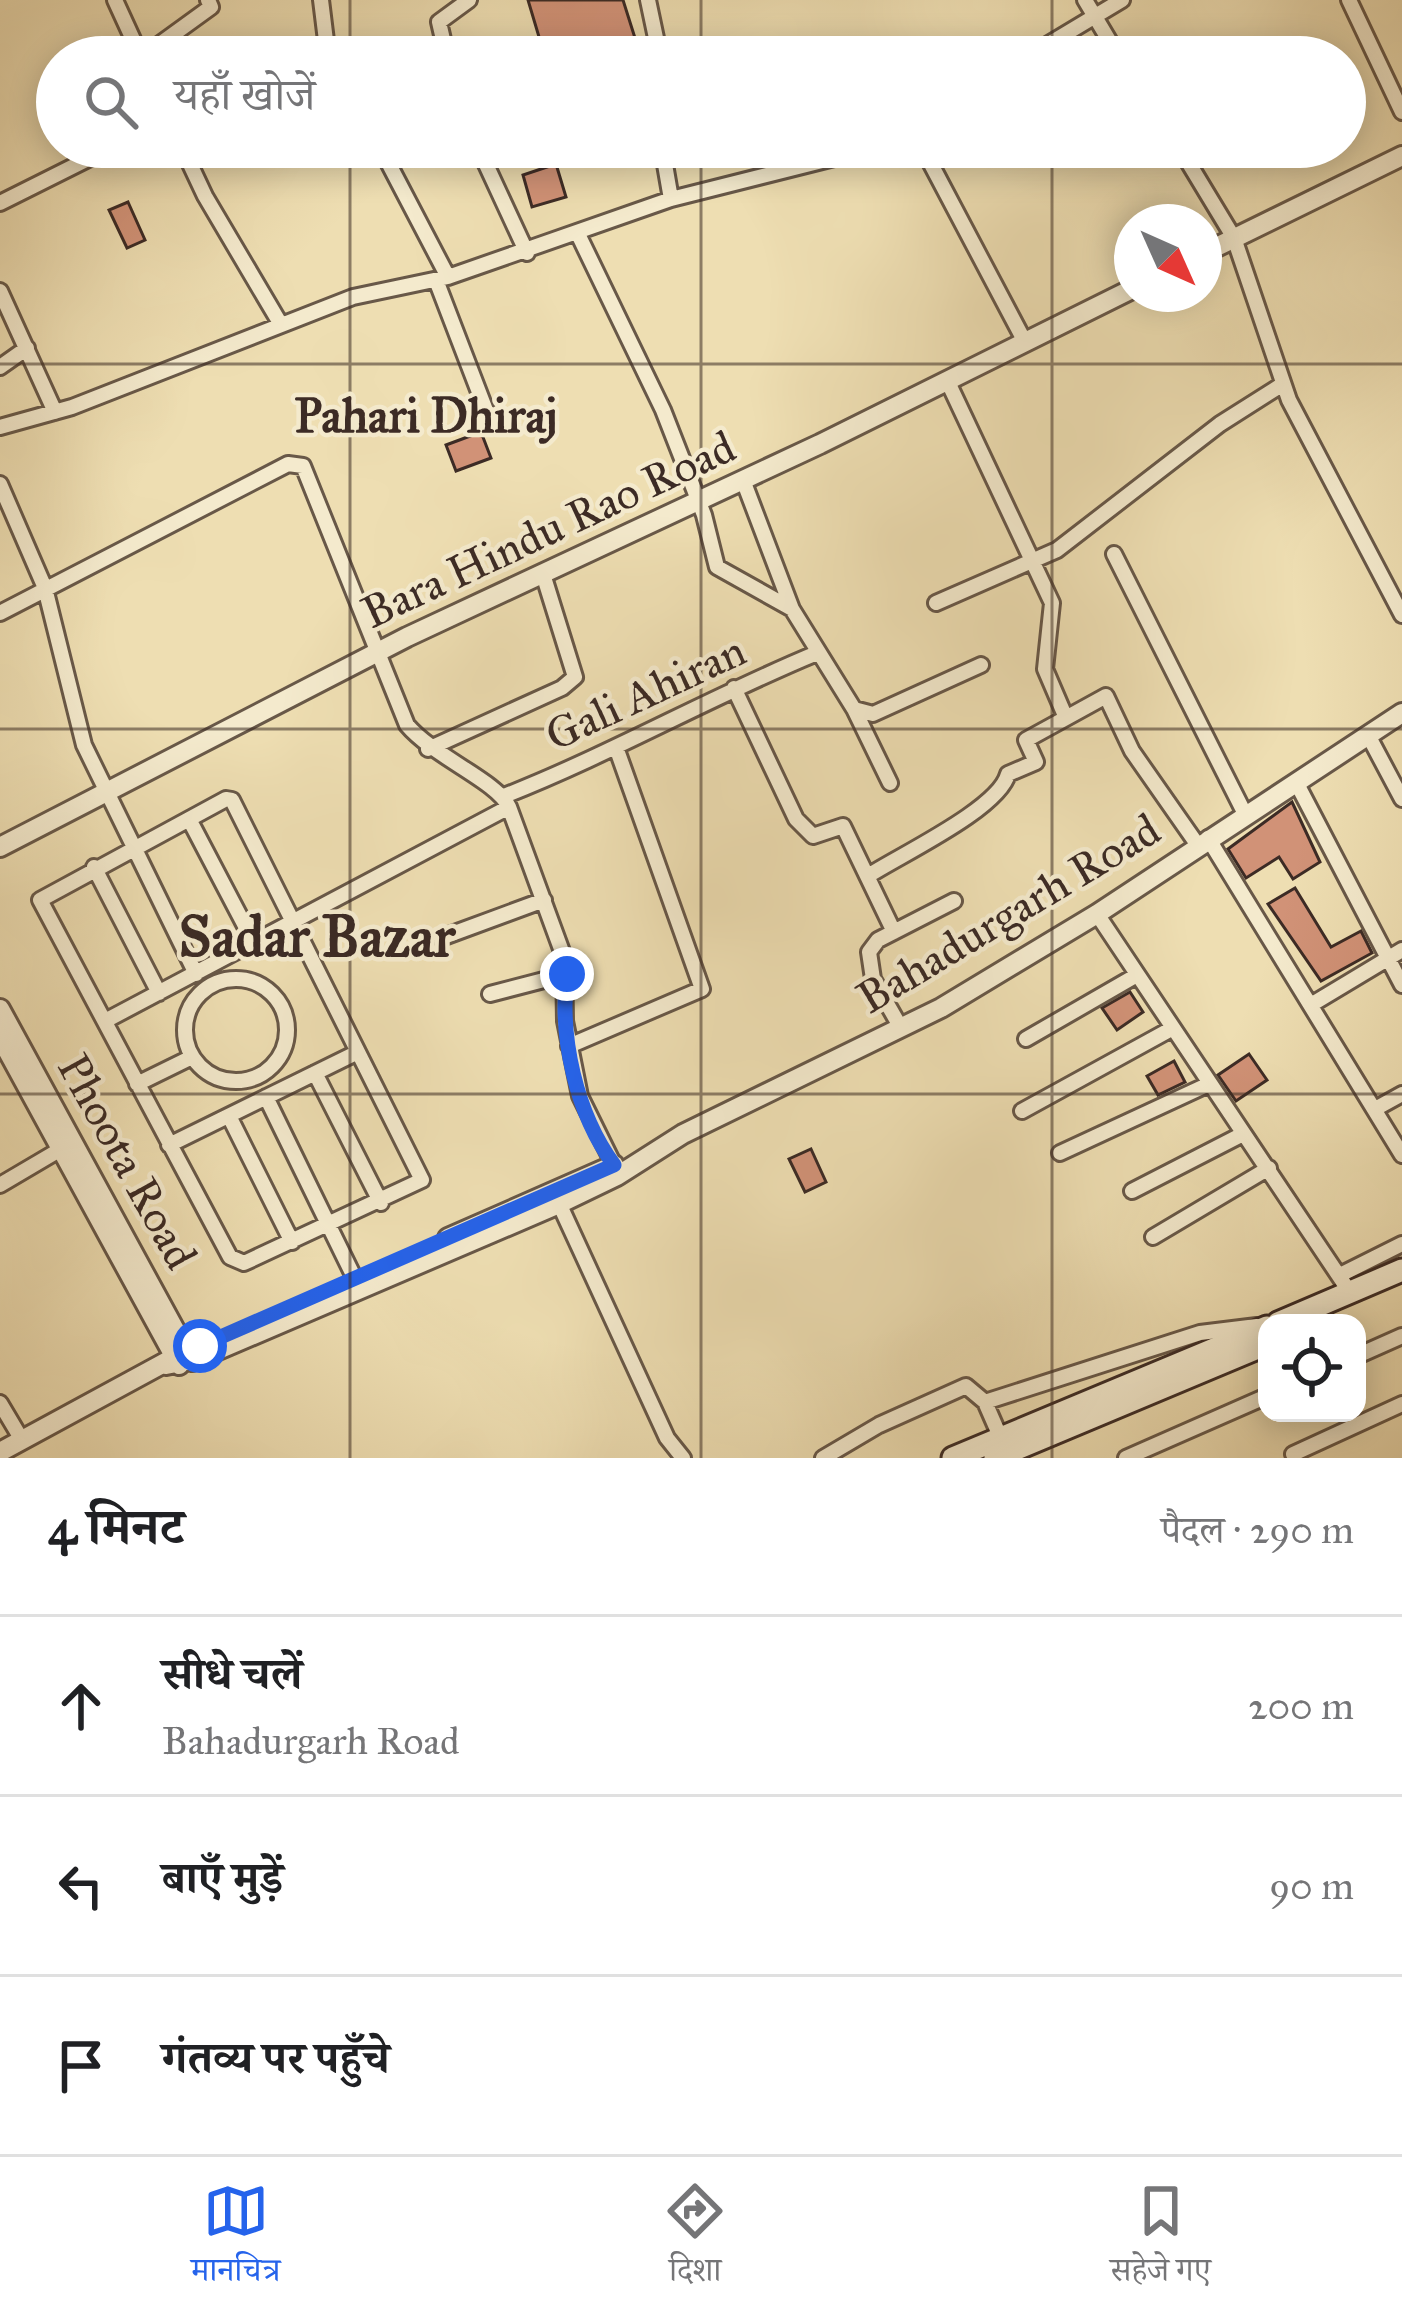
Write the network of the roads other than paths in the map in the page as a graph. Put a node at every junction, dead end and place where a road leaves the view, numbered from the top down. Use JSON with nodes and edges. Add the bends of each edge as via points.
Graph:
{"nodes":[{"id":1,"x":115,"y":0,"type":"edge"},
{"id":2,"x":208,"y":0,"type":"edge"},
{"id":3,"x":321,"y":0,"type":"edge"},
{"id":4,"x":470,"y":0,"type":"edge"},
{"id":5,"x":648,"y":0,"type":"edge"},
{"id":6,"x":1085,"y":0,"type":"edge"},
{"id":7,"x":1122,"y":0,"type":"edge"},
{"id":8,"x":1349,"y":0,"type":"edge"},
{"id":9,"x":1094,"y":15,"type":"junction"},
{"id":10,"x":131,"y":36,"type":"edge"},
{"id":11,"x":171,"y":36,"type":"edge"},
{"id":12,"x":325,"y":36,"type":"edge"},
{"id":13,"x":443,"y":36,"type":"edge"},
{"id":14,"x":656,"y":36,"type":"edge"},
{"id":15,"x":1060,"y":36,"type":"edge"},
{"id":16,"x":1106,"y":36,"type":"edge"},
{"id":17,"x":1402,"y":112,"type":"edge"},
{"id":18,"x":1402,"y":157,"type":"edge"},
{"id":19,"x":70,"y":168,"type":"edge"},
{"id":20,"x":192,"y":168,"type":"edge"},
{"id":21,"x":390,"y":168,"type":"edge"},
{"id":22,"x":488,"y":168,"type":"edge"},
{"id":23,"x":666,"y":168,"type":"edge"},
{"id":24,"x":796,"y":168,"type":"edge"},
{"id":25,"x":933,"y":168,"type":"edge"},
{"id":26,"x":1191,"y":168,"type":"edge"},
{"id":27,"x":671,"y":200,"type":"junction"},
{"id":28,"x":0,"y":203,"type":"edge"},
{"id":29,"x":578,"y":234,"type":"junction"},
{"id":30,"x":1234,"y":238,"type":"junction"},
{"id":31,"x":1222,"y":244,"type":"edge"},
{"id":32,"x":527,"y":253,"type":"junction"},
{"id":33,"x":442,"y":278,"type":"junction"},
{"id":34,"x":0,"y":291,"type":"edge"},
{"id":35,"x":1114,"y":298,"type":"edge"},
{"id":36,"x":280,"y":322,"type":"junction"},
{"id":37,"x":1025,"y":342,"type":"junction"},
{"id":38,"x":27,"y":348,"type":"junction"},
{"id":39,"x":0,"y":367,"type":"edge"},
{"id":40,"x":947,"y":380,"type":"junction"},
{"id":41,"x":1283,"y":384,"type":"junction"},
{"id":42,"x":55,"y":412,"type":"junction"},
{"id":43,"x":488,"y":413,"type":"dead end"},
{"id":44,"x":0,"y":427,"type":"edge"},
{"id":45,"x":743,"y":480,"type":"junction"},
{"id":46,"x":0,"y":484,"type":"edge"},
{"id":47,"x":698,"y":501,"type":"junction"},
{"id":48,"x":1114,"y":554,"type":"dead end"},
{"id":49,"x":1033,"y":563,"type":"junction"},
{"id":50,"x":543,"y":574,"type":"junction"},
{"id":51,"x":45,"y":588,"type":"junction"},
{"id":52,"x":936,"y":603,"type":"dead end"},
{"id":53,"x":792,"y":609,"type":"junction"},
{"id":54,"x":0,"y":613,"type":"edge"},
{"id":55,"x":1402,"y":615,"type":"edge"},
{"id":56,"x":378,"y":652,"type":"junction"},
{"id":57,"x":817,"y":653,"type":"junction"},
{"id":58,"x":981,"y":665,"type":"dead end"},
{"id":59,"x":734,"y":688,"type":"junction"},
{"id":60,"x":854,"y":709,"type":"junction"},
{"id":61,"x":1402,"y":713,"type":"edge"},
{"id":62,"x":1066,"y":718,"type":"junction"},
{"id":63,"x":1368,"y":735,"type":"junction"},
{"id":64,"x":428,"y":749,"type":"junction"},
{"id":65,"x":617,"y":750,"type":"junction"},
{"id":66,"x":1295,"y":782,"type":"junction"},
{"id":67,"x":890,"y":783,"type":"dead end"},
{"id":68,"x":104,"y":793,"type":"junction"},
{"id":69,"x":1402,"y":800,"type":"edge"},
{"id":70,"x":506,"y":802,"type":"junction"},
{"id":71,"x":1245,"y":814,"type":"junction"},
{"id":72,"x":189,"y":819,"type":"junction"},
{"id":73,"x":1203,"y":841,"type":"junction"},
{"id":74,"x":0,"y":847,"type":"edge"},
{"id":75,"x":131,"y":848,"type":"junction"},
{"id":76,"x":94,"y":867,"type":"junction"},
{"id":77,"x":868,"y":876,"type":"junction"},
{"id":78,"x":544,"y":900,"type":"junction"},
{"id":79,"x":954,"y":902,"type":"dead end"},
{"id":80,"x":1097,"y":914,"type":"junction"},
{"id":81,"x":291,"y":923,"type":"junction"},
{"id":82,"x":894,"y":932,"type":"junction"},
{"id":83,"x":441,"y":938,"type":"dead end"},
{"id":84,"x":254,"y":943,"type":"junction"},
{"id":85,"x":1395,"y":954,"type":"edge"},
{"id":86,"x":201,"y":971,"type":"junction"},
{"id":87,"x":567,"y":974,"type":"junction"},
{"id":88,"x":1137,"y":975,"type":"junction"},
{"id":89,"x":214,"y":984,"type":"junction"},
{"id":90,"x":1402,"y":985,"type":"edge"},
{"id":91,"x":160,"y":992,"type":"junction"},
{"id":92,"x":490,"y":994,"type":"dead end"},
{"id":93,"x":224,"y":1003,"type":"dead end"},
{"id":94,"x":1313,"y":1003,"type":"junction"},
{"id":95,"x":0,"y":1009,"type":"edge"},
{"id":96,"x":105,"y":1021,"type":"junction"},
{"id":97,"x":901,"y":1028,"type":"junction"},
{"id":98,"x":1173,"y":1028,"type":"junction"},
{"id":99,"x":0,"y":1037,"type":"edge"},
{"id":100,"x":1026,"y":1040,"type":"dead end"},
{"id":101,"x":569,"y":1046,"type":"junction"},
{"id":102,"x":358,"y":1052,"type":"junction"},
{"id":103,"x":192,"y":1057,"type":"junction"},
{"id":104,"x":315,"y":1073,"type":"junction"},
{"id":105,"x":259,"y":1077,"type":"junction"},
{"id":106,"x":137,"y":1084,"type":"junction"},
{"id":107,"x":1209,"y":1084,"type":"junction"},
{"id":108,"x":1402,"y":1094,"type":"edge"},
{"id":109,"x":267,"y":1097,"type":"junction"},
{"id":110,"x":1375,"y":1109,"type":"junction"},
{"id":111,"x":1022,"y":1111,"type":"dead end"},
{"id":112,"x":229,"y":1116,"type":"junction"},
{"id":113,"x":1243,"y":1134,"type":"junction"},
{"id":114,"x":169,"y":1145,"type":"junction"},
{"id":115,"x":61,"y":1149,"type":"junction"},
{"id":116,"x":1060,"y":1153,"type":"dead end"},
{"id":117,"x":1402,"y":1155,"type":"edge"},
{"id":118,"x":1269,"y":1168,"type":"junction"},
{"id":119,"x":616,"y":1170,"type":"junction"},
{"id":120,"x":0,"y":1185,"type":"edge"},
{"id":121,"x":1132,"y":1191,"type":"dead end"},
{"id":122,"x":556,"y":1198,"type":"junction"},
{"id":123,"x":382,"y":1203,"type":"junction"},
{"id":124,"x":327,"y":1227,"type":"junction"},
{"id":125,"x":1153,"y":1237,"type":"dead end"},
{"id":126,"x":292,"y":1242,"type":"junction"},
{"id":127,"x":1402,"y":1244,"type":"edge"},
{"id":128,"x":1402,"y":1270,"type":"edge"},
{"id":129,"x":355,"y":1279,"type":"junction"},
{"id":130,"x":1346,"y":1285,"type":"junction"},
{"id":131,"x":1402,"y":1286,"type":"edge"},
{"id":132,"x":1294,"y":1314,"type":"edge"},
{"id":133,"x":1338,"y":1314,"type":"edge"},
{"id":134,"x":1258,"y":1327,"type":"edge"},
{"id":135,"x":1258,"y":1330,"type":"edge"},
{"id":136,"x":1402,"y":1336,"type":"edge"},
{"id":137,"x":1258,"y":1348,"type":"edge"},
{"id":138,"x":1366,"y":1352,"type":"edge"},
{"id":139,"x":180,"y":1360,"type":"junction"},
{"id":140,"x":1258,"y":1400,"type":"edge"},
{"id":141,"x":0,"y":1402,"type":"edge"},
{"id":142,"x":986,"y":1402,"type":"junction"},
{"id":143,"x":1402,"y":1404,"type":"edge"},
{"id":144,"x":22,"y":1440,"type":"junction"},
{"id":145,"x":1003,"y":1451,"type":"edge"},
{"id":146,"x":0,"y":1452,"type":"edge"},
{"id":147,"x":1293,"y":1454,"type":"dead end"},
{"id":148,"x":683,"y":1458,"type":"edge"},
{"id":149,"x":823,"y":1458,"type":"edge"},
{"id":150,"x":953,"y":1458,"type":"edge"},
{"id":151,"x":1126,"y":1458,"type":"edge"}],
"edges":[{"from":1,"to":10,"type":"street"},
{"from":2,"to":11,"type":"street","via":[[212,7]]},
{"from":3,"to":12,"type":"street"},
{"from":4,"to":13,"type":"street","via":[[439,22]]},
{"from":5,"to":14,"type":"street"},
{"from":6,"to":9,"type":"street"},
{"from":7,"to":9,"type":"street"},
{"from":8,"to":17,"type":"street"},
{"from":9,"to":15,"type":"street"},
{"from":9,"to":16,"type":"street"},
{"from":18,"to":30,"type":"street"},
{"from":19,"to":28,"type":"street"},
{"from":20,"to":36,"type":"street"},
{"from":21,"to":33,"type":"street"},
{"from":22,"to":32,"type":"street"},
{"from":23,"to":27,"type":"street"},
{"from":24,"to":27,"type":"street"},
{"from":25,"to":37,"type":"street"},
{"from":26,"to":30,"type":"street"},
{"from":27,"to":29,"type":"street"},
{"from":29,"to":32,"type":"street"},
{"from":29,"to":47,"type":"street"},
{"from":30,"to":31,"type":"street"},
{"from":30,"to":41,"type":"street"},
{"from":32,"to":33,"type":"street"},
{"from":33,"to":36,"type":"street"},
{"from":33,"to":43,"type":"street"},
{"from":34,"to":38,"type":"street"},
{"from":35,"to":37,"type":"street","name":"Bara Hindu Rao Road"},
{"from":36,"to":42,"type":"street"},
{"from":37,"to":40,"type":"street","name":"Bara Hindu Rao Road"},
{"from":38,"to":39,"type":"street"},
{"from":38,"to":42,"type":"street"},
{"from":40,"to":45,"type":"street","name":"Bara Hindu Rao Road"},
{"from":40,"to":49,"type":"street"},
{"from":41,"to":49,"type":"street"},
{"from":41,"to":55,"type":"street"},
{"from":42,"to":44,"type":"street"},
{"from":45,"to":47,"type":"street","name":"Bara Hindu Rao Road"},
{"from":45,"to":53,"type":"street"},
{"from":46,"to":51,"type":"street"},
{"from":47,"to":50,"type":"street","name":"Bara Hindu Rao Road"},
{"from":47,"to":53,"type":"street","via":[[717,567]]},
{"from":48,"to":71,"type":"street"},
{"from":49,"to":52,"type":"street"},
{"from":49,"to":62,"type":"street","via":[[1052,603],[1045,669]]},
{"from":50,"to":56,"type":"street","name":"Bara Hindu Rao Road"},
{"from":50,"to":64,"type":"street","via":[[575,677]]},
{"from":51,"to":54,"type":"street"},
{"from":51,"to":56,"type":"street","name":"Gali Ahiran","via":[[298,464]]},
{"from":51,"to":68,"type":"street"},
{"from":53,"to":57,"type":"street"},
{"from":56,"to":64,"type":"street","name":"Gali Ahiran","via":[[407,725]]},
{"from":56,"to":68,"type":"street","name":"Bara Hindu Rao Road"},
{"from":57,"to":59,"type":"street","name":"Gali Ahiran"},
{"from":57,"to":60,"type":"street"},
{"from":58,"to":60,"type":"street","via":[[873,714]]},
{"from":59,"to":65,"type":"street","name":"Gali Ahiran"},
{"from":59,"to":77,"type":"street","via":[[796,819],[813,836],[843,826]]},
{"from":60,"to":67,"type":"street"},
{"from":61,"to":63,"type":"street","name":"Bahadurgarh Road"},
{"from":62,"to":73,"type":"street","via":[[1106,696],[1132,751]]},
{"from":62,"to":77,"type":"street","via":[[1026,740],[1036,762],[1008,774],[963,822]]},
{"from":63,"to":66,"type":"street","name":"Bahadurgarh Road"},
{"from":63,"to":69,"type":"street"},
{"from":64,"to":70,"type":"street","name":"Gali Ahiran"},
{"from":65,"to":70,"type":"street","name":"Gali Ahiran"},
{"from":65,"to":101,"type":"street","via":[[702,988]]},
{"from":66,"to":71,"type":"street","name":"Bahadurgarh Road"},
{"from":66,"to":85,"type":"street"},
{"from":68,"to":74,"type":"street","name":"Bara Hindu Rao Road"},
{"from":68,"to":75,"type":"street"},
{"from":70,"to":78,"type":"street"},
{"from":70,"to":81,"type":"street"},
{"from":71,"to":73,"type":"street","name":"Bahadurgarh Road"},
{"from":72,"to":75,"type":"street"},
{"from":72,"to":81,"type":"street","via":[[232,800]]},
{"from":72,"to":84,"type":"street"},
{"from":73,"to":80,"type":"street","name":"Bahadurgarh Road"},
{"from":73,"to":94,"type":"street"},
{"from":75,"to":76,"type":"street"},
{"from":75,"to":86,"type":"street"},
{"from":76,"to":91,"type":"street"},
{"from":76,"to":96,"type":"street","via":[[40,899]]},
{"from":77,"to":82,"type":"street"},
{"from":78,"to":83,"type":"street"},
{"from":78,"to":87,"type":"street"},
{"from":79,"to":82,"type":"street"},
{"from":80,"to":88,"type":"street"},
{"from":80,"to":97,"type":"street","name":"Bahadurgarh Road"},
{"from":81,"to":84,"type":"street"},
{"from":81,"to":102,"type":"street"},
{"from":82,"to":97,"type":"street","via":[[872,945],[867,959]]},
{"from":84,"to":86,"type":"street"},
{"from":85,"to":90,"type":"street"},
{"from":85,"to":94,"type":"street"},
{"from":86,"to":89,"type":"street"},
{"from":86,"to":91,"type":"street"},
{"from":87,"to":92,"type":"street"},
{"from":87,"to":101,"type":"street"},
{"from":88,"to":98,"type":"street"},
{"from":88,"to":100,"type":"street"},
{"from":89,"to":93,"type":"street"},
{"from":89,"to":103,"type":"street","via":[[187,1014]]},
{"from":89,"to":105,"type":"street","via":[[255,982],[280,1003],[288,1035]]},
{"from":91,"to":96,"type":"street"},
{"from":94,"to":110,"type":"street"},
{"from":95,"to":139,"type":"street","name":"Phoota Road"},
{"from":96,"to":106,"type":"street"},
{"from":97,"to":119,"type":"street","name":"Bahadurgarh Road"},
{"from":98,"to":107,"type":"street"},
{"from":98,"to":111,"type":"street"},
{"from":99,"to":115,"type":"street","name":"Phoota Road"},
{"from":101,"to":119,"type":"street","via":[[584,1110]]},
{"from":102,"to":104,"type":"street"},
{"from":102,"to":123,"type":"street","via":[[421,1175],[416,1186]]},
{"from":103,"to":105,"type":"street","via":[[224,1081]]},
{"from":103,"to":106,"type":"street"},
{"from":104,"to":109,"type":"street"},
{"from":104,"to":123,"type":"street"},
{"from":105,"to":109,"type":"street"},
{"from":106,"to":114,"type":"street"},
{"from":107,"to":113,"type":"street"},
{"from":107,"to":116,"type":"street"},
{"from":108,"to":110,"type":"street"},
{"from":109,"to":112,"type":"street"},
{"from":109,"to":124,"type":"street"},
{"from":110,"to":117,"type":"street"},
{"from":112,"to":114,"type":"street"},
{"from":112,"to":126,"type":"street"},
{"from":113,"to":118,"type":"street"},
{"from":113,"to":121,"type":"street"},
{"from":114,"to":126,"type":"street","via":[[234,1261]]},
{"from":115,"to":120,"type":"street"},
{"from":115,"to":139,"type":"street","name":"Phoota Road"},
{"from":118,"to":125,"type":"street"},
{"from":118,"to":130,"type":"street"},
{"from":119,"to":122,"type":"street","name":"Bahadurgarh Road"},
{"from":122,"to":129,"type":"street","name":"Bahadurgarh Road"},
{"from":122,"to":139,"type":"street","name":"Bahadurgarh Road"},
{"from":122,"to":148,"type":"street"},
{"from":123,"to":124,"type":"street"},
{"from":124,"to":126,"type":"street"},
{"from":124,"to":129,"type":"street"},
{"from":127,"to":130,"type":"street"},
{"from":128,"to":130,"type":"main road"},
{"from":129,"to":139,"type":"street","name":"Bahadurgarh Road"},
{"from":130,"to":132,"type":"main road"},
{"from":131,"to":133,"type":"main road"},
{"from":134,"to":142,"type":"street","via":[[1200,1333]]},
{"from":135,"to":145,"type":"main road"},
{"from":136,"to":138,"type":"street"},
{"from":137,"to":145,"type":"main road"},
{"from":139,"to":144,"type":"street","name":"Bahadurgarh Road"},
{"from":140,"to":151,"type":"street"},
{"from":141,"to":144,"type":"street"},
{"from":142,"to":145,"type":"street"},
{"from":142,"to":149,"type":"street","via":[[974,1388],[962,1388]]},
{"from":143,"to":147,"type":"street"},
{"from":144,"to":146,"type":"street","name":"Bahadurgarh Road"},
{"from":145,"to":150,"type":"main road"}]}
